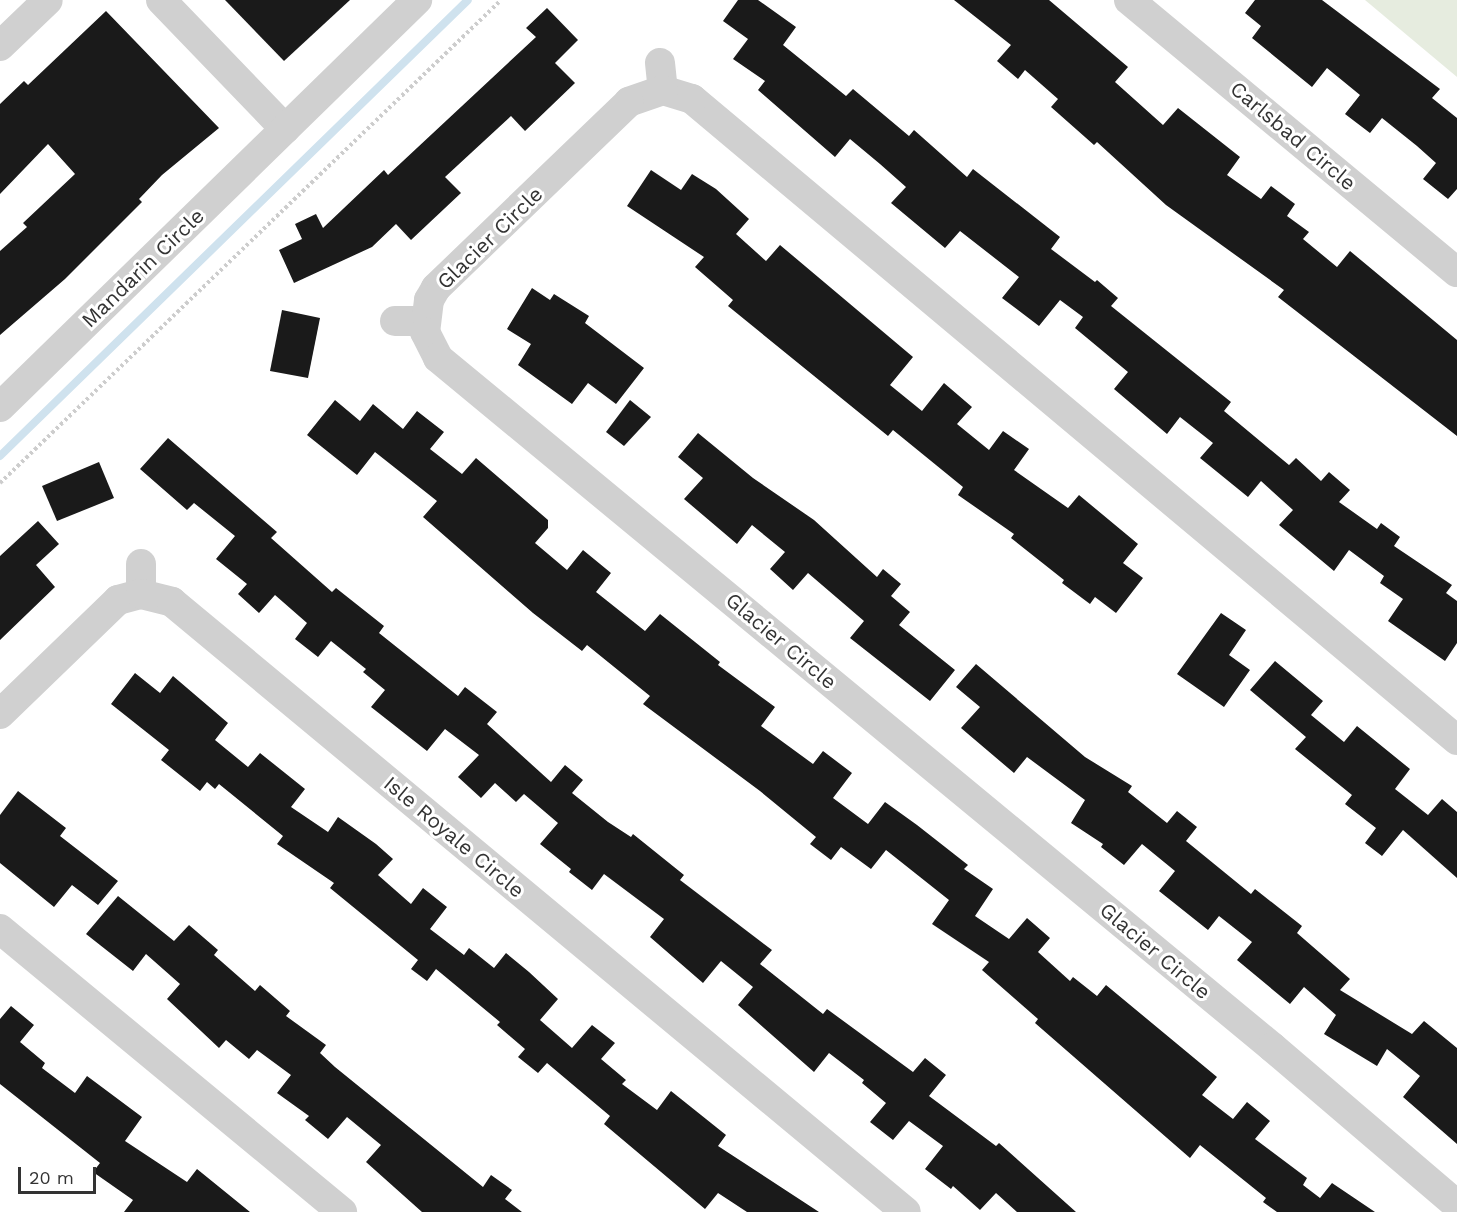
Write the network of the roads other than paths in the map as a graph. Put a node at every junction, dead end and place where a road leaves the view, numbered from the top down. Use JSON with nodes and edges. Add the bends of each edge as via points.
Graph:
{"nodes":[{"id":1,"x":48,"y":0,"type":"edge"},
{"id":2,"x":161,"y":0,"type":"edge"},
{"id":3,"x":417,"y":0,"type":"edge"},
{"id":4,"x":1129,"y":0,"type":"edge"},
{"id":5,"x":0,"y":46,"type":"edge"},
{"id":6,"x":285,"y":129,"type":"junction"},
{"id":7,"x":1457,"y":272,"type":"edge"},
{"id":8,"x":395,"y":321,"type":"dead end"},
{"id":9,"x":425,"y":321,"type":"junction"},
{"id":10,"x":0,"y":407,"type":"edge"},
{"id":11,"x":141,"y":564,"type":"dead end"},
{"id":12,"x":141,"y":594,"type":"junction"},
{"id":13,"x":0,"y":714,"type":"edge"},
{"id":14,"x":1457,"y":740,"type":"edge"},
{"id":15,"x":0,"y":929,"type":"edge"},
{"id":16,"x":1457,"y":1205,"type":"edge"},
{"id":17,"x":342,"y":1212,"type":"edge"},
{"id":18,"x":906,"y":1212,"type":"edge"}],
"edges":[{"from":1,"to":5,"type":"street"},
{"from":2,"to":6,"type":"street"},
{"from":3,"to":6,"type":"street","name":"Mandarin Circle"},
{"from":4,"to":7,"type":"street","name":"Carlsbad Circle"},
{"from":6,"to":10,"type":"street","name":"Mandarin Circle"},
{"from":8,"to":9,"type":"street"},
{"from":9,"to":14,"type":"street","name":"Glacier Circle","via":[[436,288],[629,102],[662,77]]},
{"from":9,"to":16,"type":"street","name":"Glacier Circle","via":[[429,345],[438,358],[1272,1047]]},
{"from":11,"to":12,"type":"street"},
{"from":12,"to":13,"type":"street","via":[[109,606]]},
{"from":12,"to":18,"type":"street","name":"Isle Royale Circle","via":[[172,602]]},
{"from":15,"to":17,"type":"street"}]}
